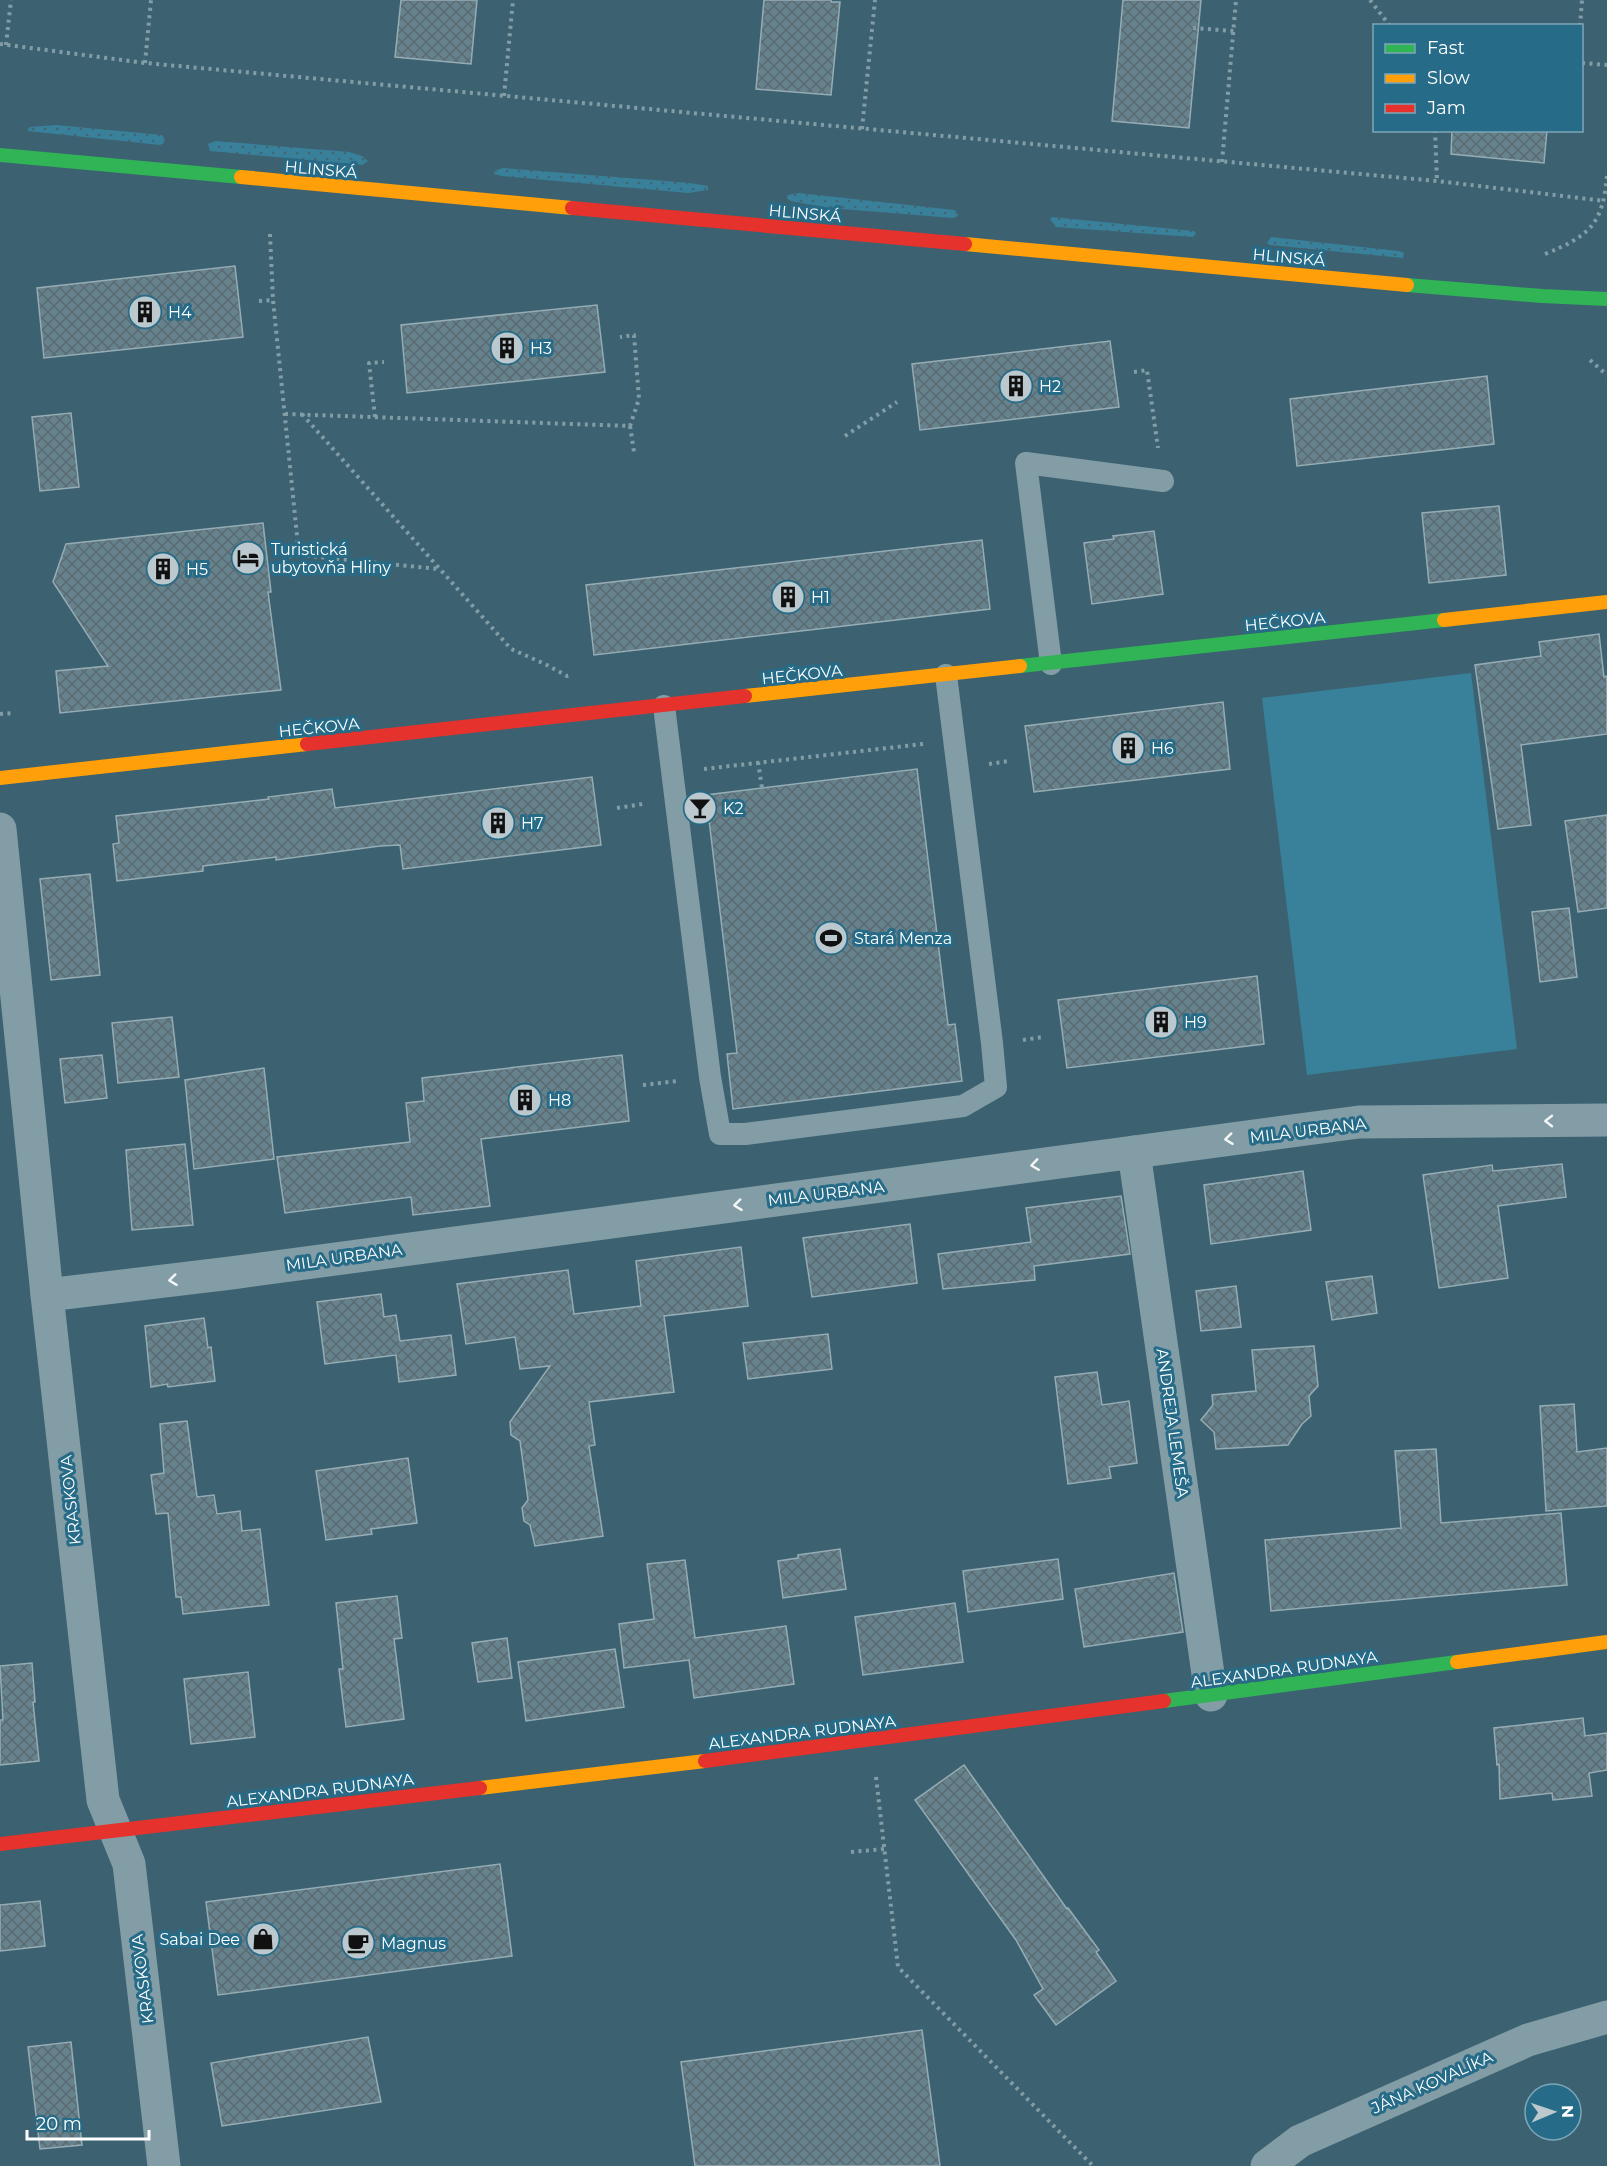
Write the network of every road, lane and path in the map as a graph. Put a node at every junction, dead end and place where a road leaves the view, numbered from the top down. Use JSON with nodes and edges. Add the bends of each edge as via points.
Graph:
{"nodes":[{"id":1,"x":10,"y":0,"type":"edge"},
{"id":2,"x":151,"y":0,"type":"edge"},
{"id":3,"x":513,"y":0,"type":"edge"},
{"id":4,"x":875,"y":0,"type":"edge"},
{"id":5,"x":1236,"y":0,"type":"edge"},
{"id":6,"x":1370,"y":0,"type":"edge"},
{"id":7,"x":1582,"y":0,"type":"edge"},
{"id":8,"x":1388,"y":24,"type":"edge"},
{"id":9,"x":1580,"y":24,"type":"edge"},
{"id":10,"x":1193,"y":28,"type":"dead end"},
{"id":11,"x":1234,"y":31,"type":"junction"},
{"id":12,"x":0,"y":44,"type":"edge"},
{"id":13,"x":6,"y":45,"type":"junction"},
{"id":14,"x":145,"y":63,"type":"junction"},
{"id":15,"x":1583,"y":63,"type":"edge"},
{"id":16,"x":1607,"y":65,"type":"edge"},
{"id":17,"x":504,"y":96,"type":"junction"},
{"id":18,"x":862,"y":129,"type":"junction"},
{"id":19,"x":1435,"y":132,"type":"edge"},
{"id":20,"x":0,"y":155,"type":"edge"},
{"id":21,"x":1222,"y":162,"type":"junction"},
{"id":22,"x":1607,"y":175,"type":"edge"},
{"id":23,"x":1437,"y":181,"type":"junction"},
{"id":24,"x":1605,"y":201,"type":"junction"},
{"id":25,"x":270,"y":234,"type":"dead end"},
{"id":26,"x":1545,"y":254,"type":"dead end"},
{"id":27,"x":1607,"y":299,"type":"edge"},
{"id":28,"x":273,"y":300,"type":"junction"},
{"id":29,"x":259,"y":302,"type":"dead end"},
{"id":30,"x":620,"y":337,"type":"dead end"},
{"id":31,"x":1590,"y":360,"type":"dead end"},
{"id":32,"x":384,"y":362,"type":"dead end"},
{"id":33,"x":1134,"y":372,"type":"dead end"},
{"id":34,"x":1607,"y":375,"type":"edge"},
{"id":35,"x":897,"y":402,"type":"dead end"},
{"id":36,"x":285,"y":414,"type":"junction"},
{"id":37,"x":302,"y":414,"type":"junction"},
{"id":38,"x":375,"y":417,"type":"junction"},
{"id":39,"x":630,"y":426,"type":"junction"},
{"id":40,"x":845,"y":436,"type":"dead end"},
{"id":41,"x":634,"y":452,"type":"dead end"},
{"id":42,"x":1163,"y":481,"type":"joint"},
{"id":43,"x":299,"y":555,"type":"junction"},
{"id":44,"x":286,"y":557,"type":"dead end"},
{"id":45,"x":440,"y":569,"type":"junction"},
{"id":46,"x":1607,"y":602,"type":"edge"},
{"id":47,"x":1051,"y":664,"type":"junction"},
{"id":48,"x":579,"y":674,"type":"dead end"},
{"id":49,"x":946,"y":675,"type":"junction"},
{"id":50,"x":664,"y":706,"type":"junction"},
{"id":51,"x":15,"y":713,"type":"dead end"},
{"id":52,"x":0,"y":714,"type":"edge"},
{"id":53,"x":952,"y":730,"type":"junction"},
{"id":54,"x":758,"y":762,"type":"junction"},
{"id":55,"x":672,"y":771,"type":"junction"},
{"id":56,"x":0,"y":778,"type":"edge"},
{"id":57,"x":762,"y":788,"type":"dead end"},
{"id":58,"x":0,"y":829,"type":"edge"},
{"id":59,"x":1607,"y":1120,"type":"edge"},
{"id":60,"x":1134,"y":1152,"type":"junction"},
{"id":61,"x":47,"y":1295,"type":"junction"},
{"id":62,"x":1607,"y":1642,"type":"edge"},
{"id":63,"x":1210,"y":1695,"type":"junction"},
{"id":64,"x":875,"y":1768,"type":"dead end"},
{"id":65,"x":115,"y":1832,"type":"junction"},
{"id":66,"x":0,"y":1844,"type":"edge"},
{"id":67,"x":884,"y":1849,"type":"junction"},
{"id":68,"x":851,"y":1852,"type":"dead end"},
{"id":69,"x":1607,"y":2017,"type":"edge"},
{"id":70,"x":164,"y":2166,"type":"edge"},
{"id":71,"x":1093,"y":2166,"type":"edge"},
{"id":72,"x":1267,"y":2166,"type":"edge"}],
"edges":[{"from":1,"to":13,"type":"path"},
{"from":2,"to":14,"type":"path"},
{"from":3,"to":17,"type":"path"},
{"from":4,"to":18,"type":"path"},
{"from":5,"to":11,"type":"path"},
{"from":6,"to":8,"type":"path"},
{"from":7,"to":9,"type":"path"},
{"from":10,"to":11,"type":"path"},
{"from":11,"to":21,"type":"path"},
{"from":12,"to":13,"type":"path"},
{"from":13,"to":14,"type":"path"},
{"from":14,"to":17,"type":"path"},
{"from":15,"to":16,"type":"path"},
{"from":17,"to":18,"type":"path"},
{"from":18,"to":21,"type":"path"},
{"from":19,"to":23,"type":"path"},
{"from":20,"to":27,"type":"street","name":"HLINSKÁ","via":[[1455,289]]},
{"from":21,"to":23,"type":"path"},
{"from":22,"to":24,"type":"path"},
{"from":23,"to":24,"type":"path"},
{"from":24,"to":26,"type":"path","via":[[1596,223],[1571,243]]},
{"from":25,"to":28,"type":"path"},
{"from":28,"to":29,"type":"path"},
{"from":28,"to":36,"type":"path"},
{"from":30,"to":39,"type":"path","via":[[634,335],[639,399]]},
{"from":31,"to":34,"type":"path"},
{"from":32,"to":38,"type":"path","via":[[369,363]]},
{"from":33,"to":42,"type":"path","via":[[1147,370]]},
{"from":35,"to":40,"type":"path"},
{"from":36,"to":37,"type":"path"},
{"from":36,"to":43,"type":"path"},
{"from":37,"to":38,"type":"path"},
{"from":37,"to":45,"type":"path"},
{"from":38,"to":39,"type":"path"},
{"from":39,"to":41,"type":"path"},
{"from":42,"to":47,"type":"lane","via":[[1026,463]]},
{"from":43,"to":44,"type":"path"},
{"from":43,"to":45,"type":"path"},
{"from":45,"to":48,"type":"path","via":[[511,649],[567,676]]},
{"from":46,"to":47,"type":"street","name":"HEČKOVA"},
{"from":47,"to":49,"type":"street","name":"HEČKOVA"},
{"from":49,"to":50,"type":"street","name":"HEČKOVA"},
{"from":49,"to":53,"type":"lane"},
{"from":50,"to":55,"type":"lane"},
{"from":50,"to":56,"type":"street","name":"HEČKOVA"},
{"from":51,"to":52,"type":"path"},
{"from":53,"to":54,"type":"path","via":[[928,732],[929,744]]},
{"from":53,"to":55,"type":"lane","via":[[996,1087],[963,1106],[720,1134]]},
{"from":54,"to":55,"type":"path"},
{"from":54,"to":57,"type":"path"},
{"from":58,"to":61,"type":"street","name":"KRASKOVA"},
{"from":59,"to":60,"type":"street","name":"MILA URBANA","one_way":true,"via":[[1359,1122]]},
{"from":60,"to":61,"type":"street","name":"MILA URBANA","one_way":true},
{"from":60,"to":63,"type":"street","name":"ANDREJA LEMEŠA"},
{"from":61,"to":65,"type":"street","name":"KRASKOVA","via":[[103,1800]]},
{"from":62,"to":63,"type":"street","name":"ALEXANDRA RUDNAYA"},
{"from":63,"to":65,"type":"street","name":"ALEXANDRA RUDNAYA","via":[[635,1770]]},
{"from":64,"to":67,"type":"path"},
{"from":65,"to":66,"type":"street","name":"ALEXANDRA RUDNAYA"},
{"from":65,"to":70,"type":"street","name":"KRASKOVA","via":[[129,1864]]},
{"from":67,"to":68,"type":"path"},
{"from":67,"to":71,"type":"path","via":[[898,1967]]},
{"from":69,"to":72,"type":"street","name":"JÁNA KOVALÍKA","via":[[1528,2040],[1300,2141]]}]}
